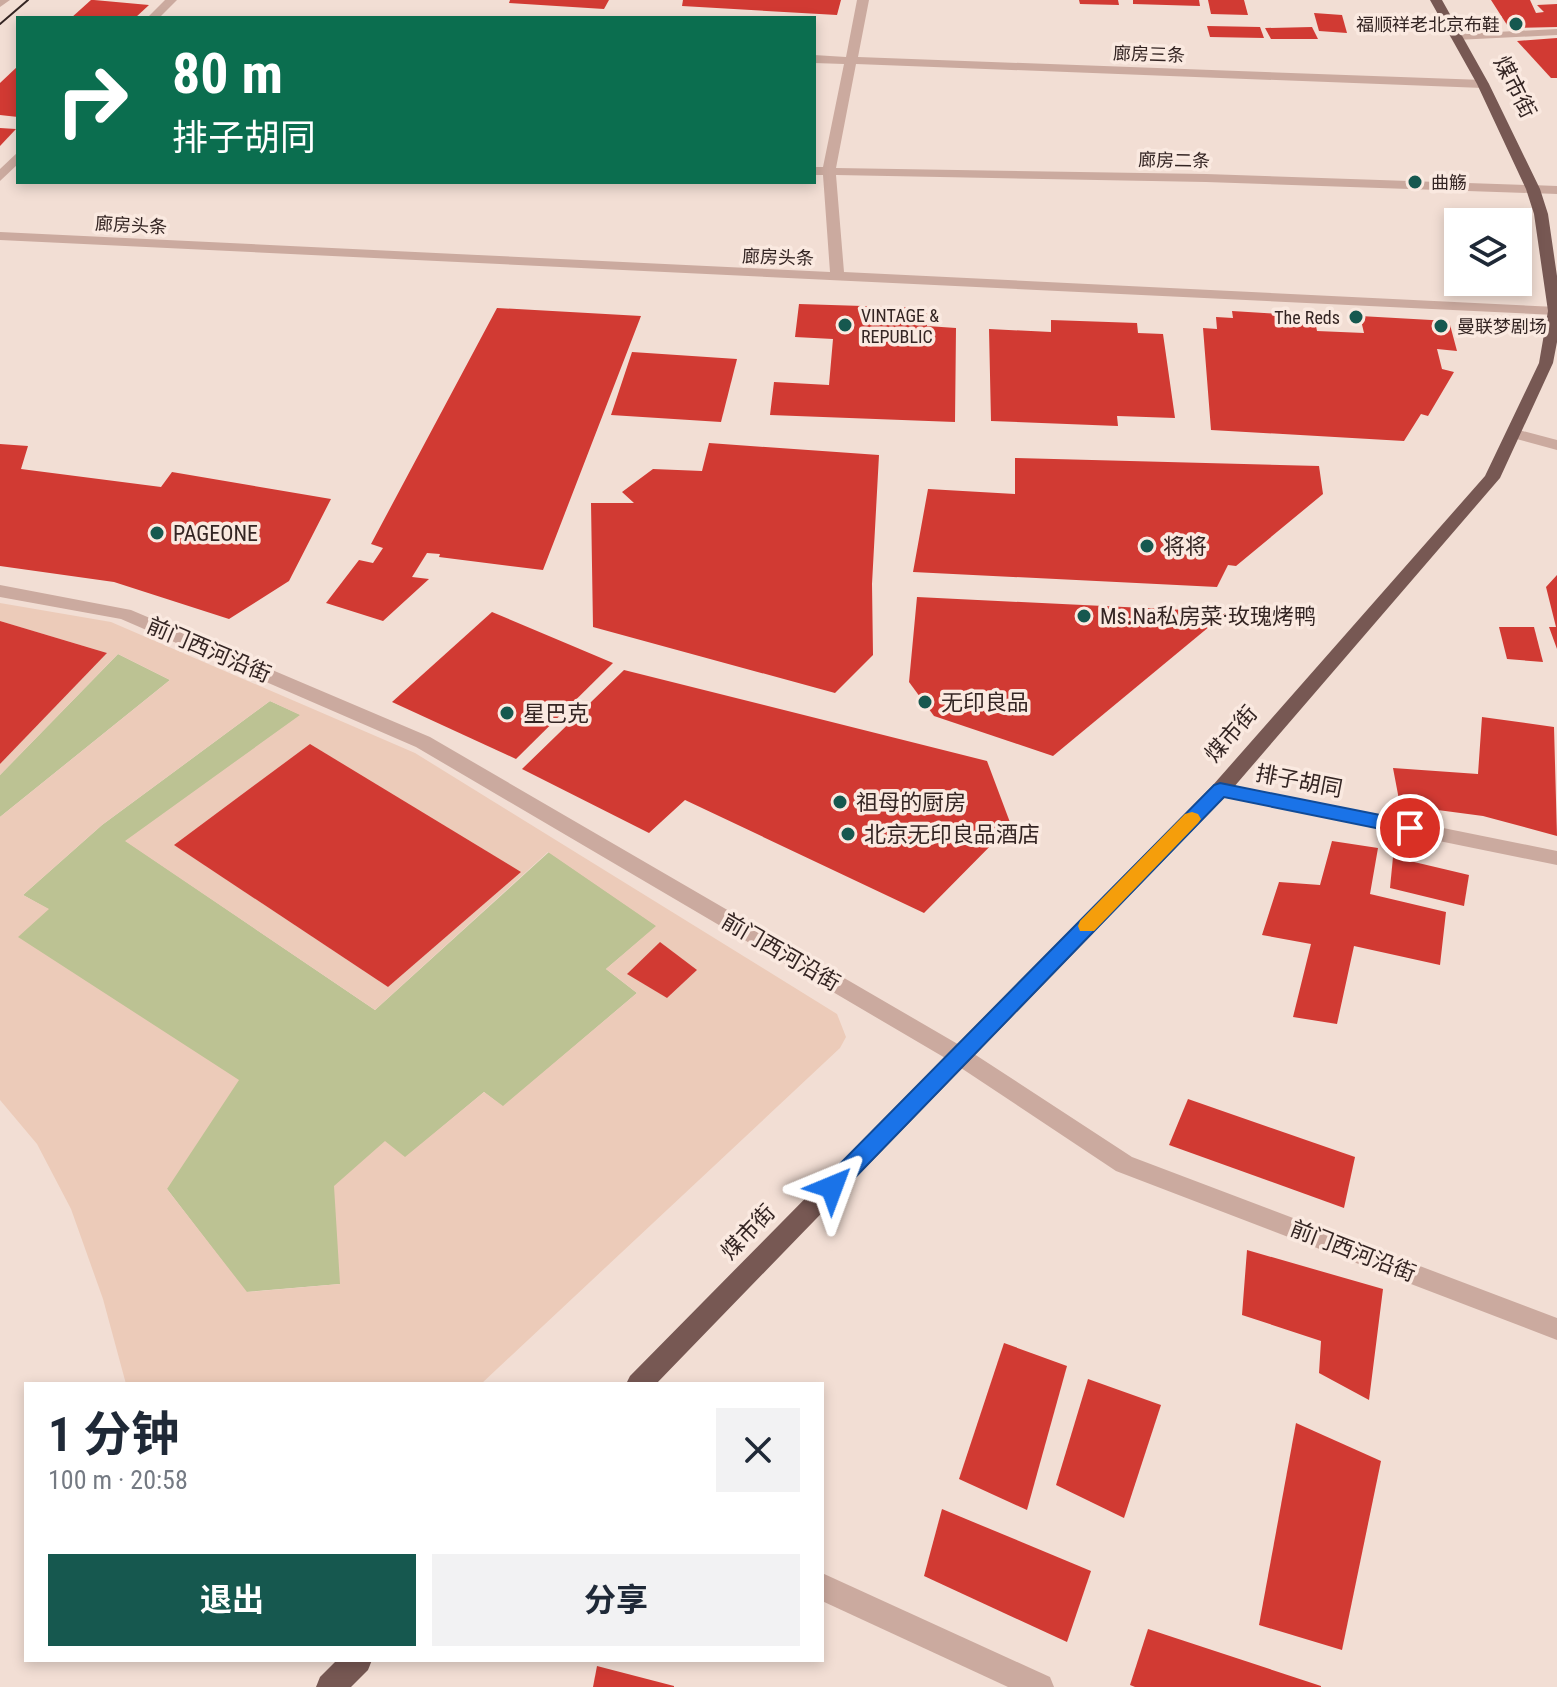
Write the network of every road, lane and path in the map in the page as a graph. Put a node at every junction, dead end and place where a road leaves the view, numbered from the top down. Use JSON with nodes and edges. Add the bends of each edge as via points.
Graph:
{"nodes":[{"id":1,"x":171,"y":0,"type":"edge"},
{"id":2,"x":863,"y":0,"type":"edge"},
{"id":3,"x":1436,"y":0,"type":"edge"},
{"id":4,"x":155,"y":16,"type":"edge"},
{"id":5,"x":1557,"y":32,"type":"edge"},
{"id":6,"x":1456,"y":37,"type":"junction"},
{"id":7,"x":816,"y":59,"type":"edge"},
{"id":8,"x":849,"y":62,"type":"junction"},
{"id":9,"x":1483,"y":84,"type":"junction"},
{"id":10,"x":16,"y":158,"type":"edge"},
{"id":11,"x":816,"y":171,"type":"edge"},
{"id":12,"x":829,"y":172,"type":"junction"},
{"id":13,"x":0,"y":177,"type":"edge"},
{"id":14,"x":1533,"y":189,"type":"junction"},
{"id":15,"x":1557,"y":190,"type":"edge"},
{"id":16,"x":0,"y":236,"type":"edge"},
{"id":17,"x":837,"y":278,"type":"junction"},
{"id":18,"x":1556,"y":311,"type":"edge"},
{"id":19,"x":1515,"y":434,"type":"junction"},
{"id":20,"x":1557,"y":445,"type":"edge"},
{"id":21,"x":0,"y":591,"type":"edge"},
{"id":22,"x":1220,"y":790,"type":"junction"},
{"id":23,"x":1557,"y":858,"type":"edge"},
{"id":24,"x":960,"y":1056,"type":"junction"},
{"id":25,"x":1557,"y":1329,"type":"edge"},
{"id":26,"x":641,"y":1382,"type":"edge"},
{"id":27,"x":824,"y":1588,"type":"edge"},
{"id":28,"x":356,"y":1662,"type":"edge"},
{"id":29,"x":330,"y":1687,"type":"edge"},
{"id":30,"x":1040,"y":1687,"type":"edge"}],
"edges":[{"from":1,"to":4,"type":"street"},
{"from":2,"to":8,"type":"street"},
{"from":3,"to":6,"type":"main road","name":"煤市街"},
{"from":5,"to":6,"type":"street"},
{"from":6,"to":9,"type":"main road","name":"煤市街"},
{"from":7,"to":8,"type":"street","name":"廊房三条"},
{"from":8,"to":9,"type":"street","name":"廊房三条"},
{"from":8,"to":12,"type":"street"},
{"from":9,"to":14,"type":"main road","name":"煤市街"},
{"from":10,"to":13,"type":"street"},
{"from":11,"to":12,"type":"street","name":"廊房二条"},
{"from":12,"to":14,"type":"street","name":"廊房二条"},
{"from":12,"to":17,"type":"street"},
{"from":14,"to":15,"type":"street","name":"廊房二条"},
{"from":14,"to":18,"type":"main road","name":"煤市街"},
{"from":16,"to":17,"type":"street","name":"廊房头条"},
{"from":17,"to":18,"type":"street","name":"廊房头条"},
{"from":18,"to":19,"type":"main road","name":"煤市街","via":[[1546,363]]},
{"from":19,"to":20,"type":"street"},
{"from":19,"to":22,"type":"main road","name":"煤市街","via":[[1492,478]]},
{"from":21,"to":24,"type":"street","name":"前门西河沿街","via":[[125,614],[423,742]]},
{"from":22,"to":23,"type":"street","name":"排子胡同"},
{"from":22,"to":24,"type":"main road","name":"煤市街"},
{"from":24,"to":25,"type":"street","name":"前门西河沿街","via":[[1124,1164]]},
{"from":24,"to":26,"type":"main road","name":"煤市街"},
{"from":27,"to":30,"type":"street"},
{"from":28,"to":29,"type":"main road"}]}
